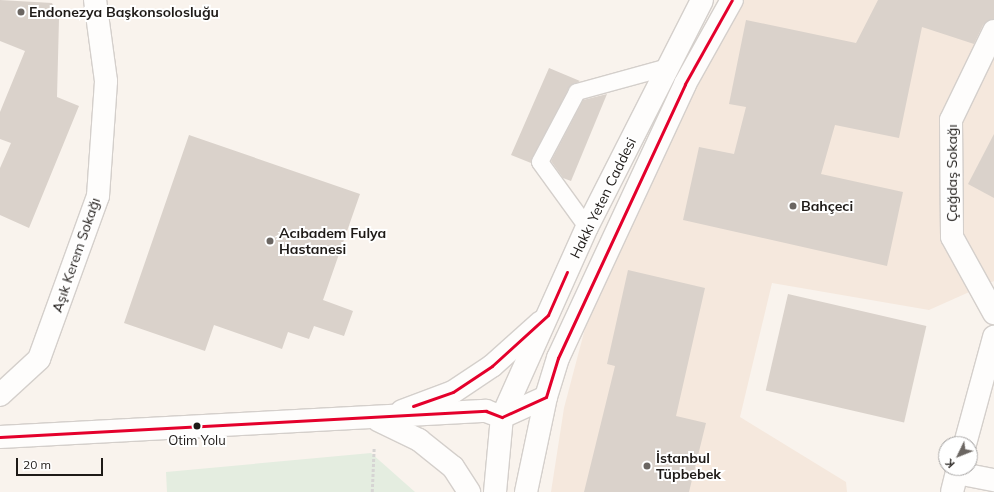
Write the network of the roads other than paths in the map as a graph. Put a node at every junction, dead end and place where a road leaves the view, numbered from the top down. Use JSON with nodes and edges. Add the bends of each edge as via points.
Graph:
{"nodes":[{"id":1,"x":95,"y":0,"type":"edge"},
{"id":2,"x":702,"y":0,"type":"edge"},
{"id":3,"x":732,"y":0,"type":"edge"},
{"id":4,"x":994,"y":31,"type":"edge"},
{"id":5,"x":668,"y":67,"type":"junction"},
{"id":6,"x":587,"y":227,"type":"junction"},
{"id":7,"x":994,"y":313,"type":"edge"},
{"id":8,"x":548,"y":315,"type":"junction"},
{"id":9,"x":994,"y":337,"type":"edge"},
{"id":10,"x":0,"y":395,"type":"edge"},
{"id":11,"x":546,"y":397,"type":"junction"},
{"id":12,"x":502,"y":416,"type":"junction"},
{"id":13,"x":378,"y":420,"type":"junction"},
{"id":14,"x":0,"y":436,"type":"edge"},
{"id":15,"x":967,"y":436,"type":"edge"},
{"id":16,"x":956,"y":478,"type":"edge"},
{"id":17,"x":994,"y":480,"type":"edge"},
{"id":18,"x":469,"y":492,"type":"edge"},
{"id":19,"x":495,"y":492,"type":"edge"},
{"id":20,"x":526,"y":492,"type":"edge"}],
"edges":[{"from":1,"to":10,"type":"street","name":"Aşık Kerem Sokağı","via":[[106,81],[98,196],[39,359]]},
{"from":2,"to":5,"type":"street","name":"Hakkı Yeten Caddesi"},
{"from":3,"to":11,"type":"street","name":"Hakkı Yeten Caddesi","via":[[682,91],[558,358]]},
{"from":4,"to":7,"type":"street","name":"Çağdaş Sokağı","via":[[951,120],[952,237]]},
{"from":5,"to":6,"type":"street","name":"Hakkı Yeten Caddesi"},
{"from":5,"to":6,"type":"lane","via":[[578,92],[540,162]]},
{"from":6,"to":8,"type":"street","name":"Hakkı Yeten Caddesi"},
{"from":8,"to":12,"type":"street","name":"Hakkı Yeten Caddesi"},
{"from":8,"to":13,"type":"street","via":[[492,366],[453,392]]},
{"from":9,"to":15,"type":"street"},
{"from":11,"to":12,"type":"street"},
{"from":11,"to":20,"type":"street","name":"Hakkı Yeten Caddesi"},
{"from":12,"to":13,"type":"street","via":[[486,411]]},
{"from":12,"to":19,"type":"street","name":"Hakkı Yeten Caddesi"},
{"from":13,"to":14,"type":"street"},
{"from":13,"to":18,"type":"street","via":[[419,440],[453,467]]},
{"from":16,"to":17,"type":"street"}]}
